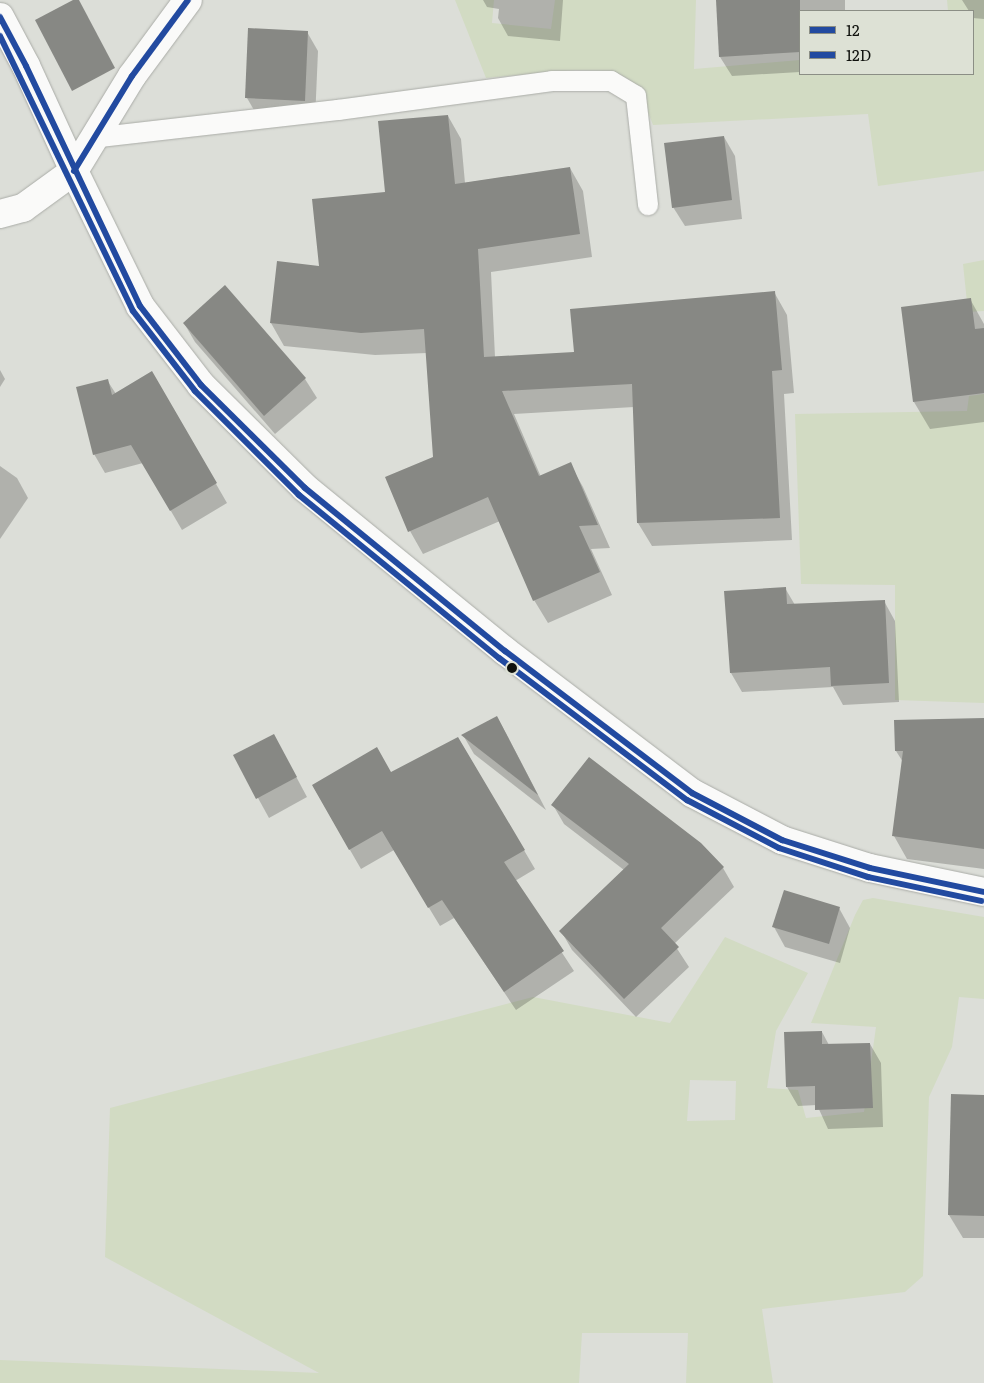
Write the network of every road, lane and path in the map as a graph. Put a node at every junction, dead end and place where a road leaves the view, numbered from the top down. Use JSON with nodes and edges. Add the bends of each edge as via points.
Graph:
{"nodes":[{"id":1,"x":188,"y":0,"type":"edge"},
{"id":2,"x":0,"y":17,"type":"edge"},
{"id":3,"x":92,"y":138,"type":"junction"},
{"id":4,"x":74,"y":171,"type":"junction"},
{"id":5,"x":648,"y":205,"type":"dead end"},
{"id":6,"x":0,"y":214,"type":"edge"},
{"id":7,"x":984,"y":892,"type":"edge"}],
"edges":[{"from":1,"to":3,"type":"main road","via":[[132,76]]},
{"from":2,"to":4,"type":"main road"},
{"from":3,"to":4,"type":"main road"},
{"from":3,"to":5,"type":"lane","via":[[552,81],[611,81],[636,96]]},
{"from":4,"to":6,"type":"main road","via":[[23,208]]},
{"from":4,"to":7,"type":"main road","via":[[140,306],[201,385],[305,488],[498,645],[692,793],[782,840],[870,868]]}]}
